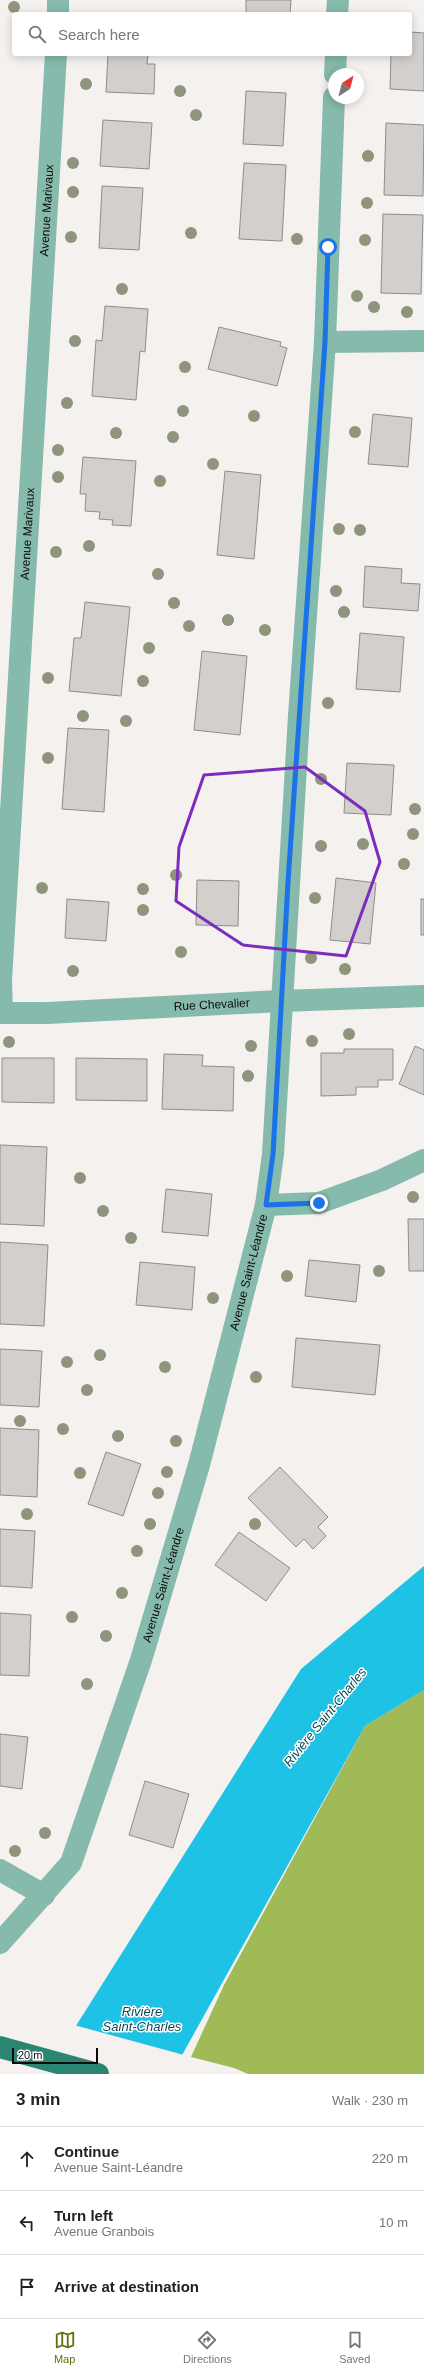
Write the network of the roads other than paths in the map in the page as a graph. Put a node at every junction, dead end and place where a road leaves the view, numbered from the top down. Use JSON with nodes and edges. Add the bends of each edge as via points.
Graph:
{"nodes":[{"id":1,"x":58,"y":0,"type":"edge"},
{"id":2,"x":338,"y":0,"type":"edge"},
{"id":3,"x":58,"y":12,"type":"edge"},
{"id":4,"x":337,"y":12,"type":"edge"},
{"id":5,"x":56,"y":56,"type":"edge"},
{"id":6,"x":336,"y":56,"type":"edge"},
{"id":7,"x":335,"y":68,"type":"edge"},
{"id":8,"x":334,"y":104,"type":"edge"},
{"id":9,"x":424,"y":341,"type":"edge"},
{"id":10,"x":325,"y":342,"type":"junction"},
{"id":11,"x":424,"y":996,"type":"edge"},
{"id":12,"x":281,"y":1001,"type":"junction"},
{"id":13,"x":1,"y":1013,"type":"edge"},
{"id":14,"x":424,"y":1160,"type":"edge"},
{"id":15,"x":266,"y":1205,"type":"junction"},
{"id":16,"x":0,"y":1870,"type":"edge"},
{"id":17,"x":44,"y":1895,"type":"junction"},
{"id":18,"x":0,"y":1943,"type":"edge"},
{"id":19,"x":0,"y":2047,"type":"edge"},
{"id":20,"x":98,"y":2074,"type":"edge"}],
"edges":[{"from":1,"to":3,"type":"street"},
{"from":2,"to":4,"type":"street"},
{"from":5,"to":13,"type":"street","name":"Avenue Marivaux","via":[[0,980]]},
{"from":6,"to":7,"type":"street"},
{"from":8,"to":10,"type":"street","name":"Avenue Saint-Léandre"},
{"from":9,"to":10,"type":"street"},
{"from":10,"to":12,"type":"street","name":"Avenue Saint-Léandre"},
{"from":11,"to":12,"type":"street","name":"Rue Chevalier"},
{"from":12,"to":13,"type":"street","name":"Rue Chevalier"},
{"from":12,"to":15,"type":"street","name":"Avenue Saint-Léandre","via":[[273,1154]]},
{"from":14,"to":15,"type":"street","via":[[382,1180],[319,1203]]},
{"from":15,"to":17,"type":"street","name":"Avenue Saint-Léandre","via":[[199,1465],[141,1660],[70,1863]]},
{"from":16,"to":17,"type":"street"},
{"from":17,"to":18,"type":"street","name":"Avenue Saint-Léandre"},
{"from":19,"to":20,"type":"main road"}]}
